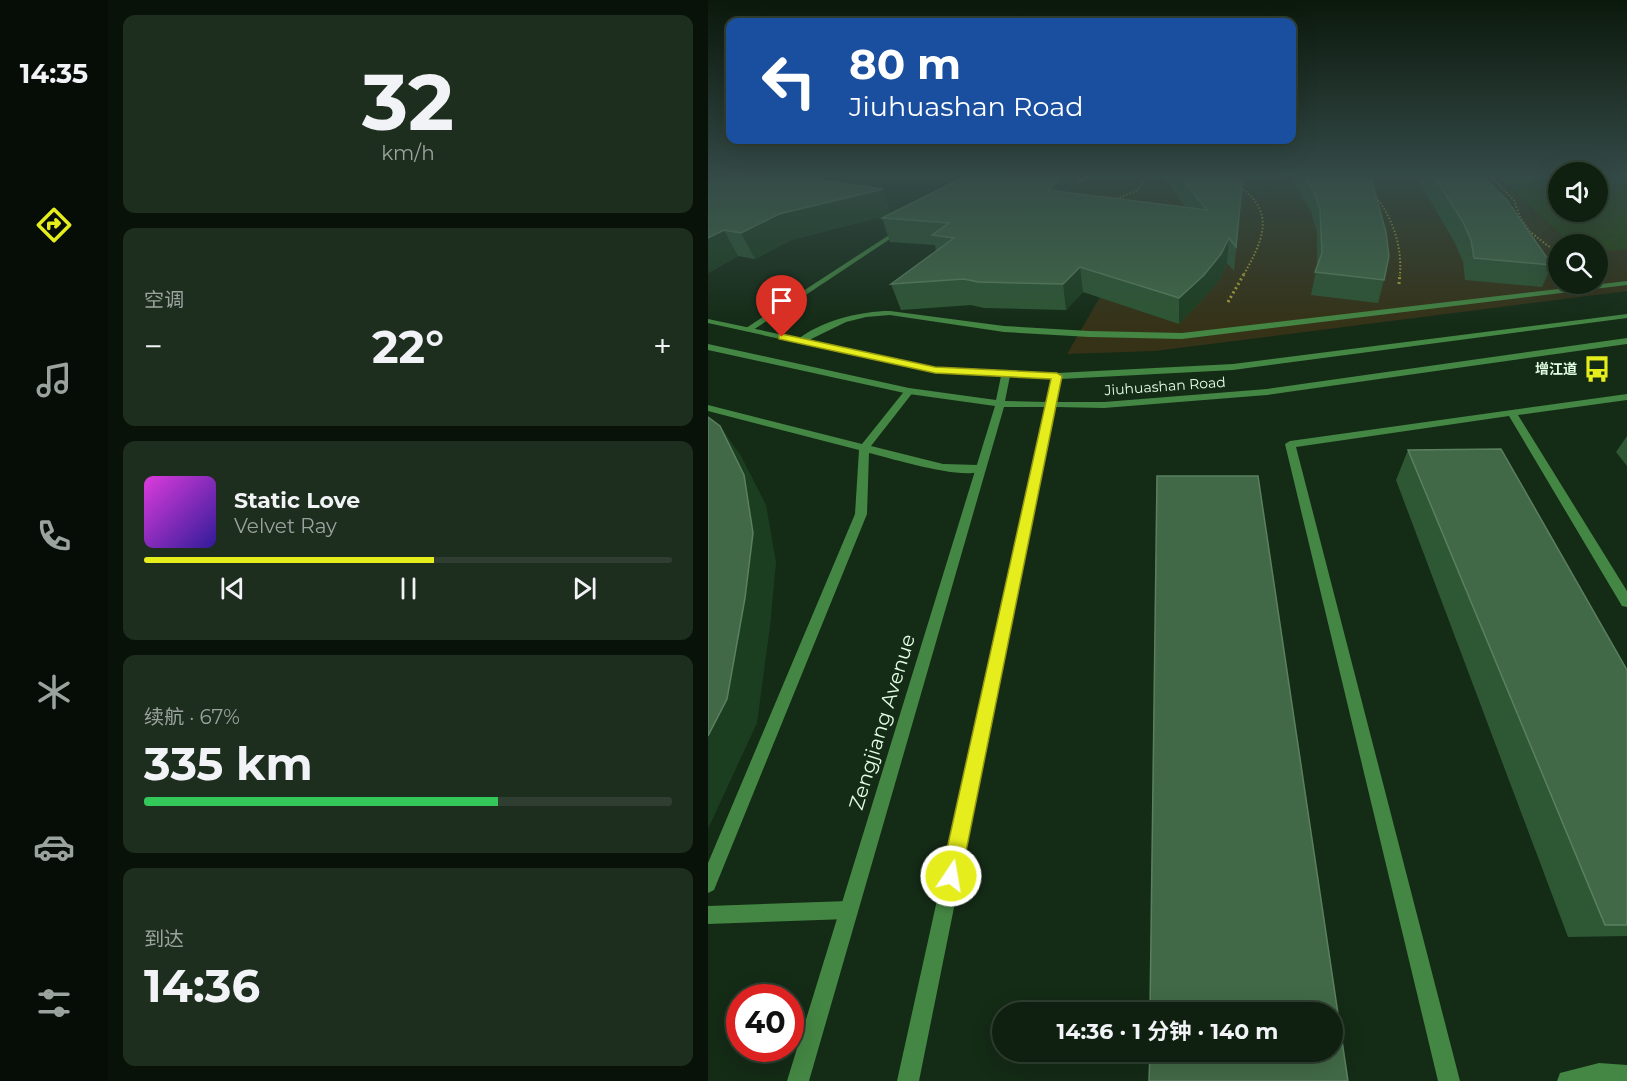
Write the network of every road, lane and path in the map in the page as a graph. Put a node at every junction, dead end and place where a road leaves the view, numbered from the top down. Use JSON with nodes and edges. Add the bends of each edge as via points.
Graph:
{"nodes":[{"id":1,"x":907,"y":225,"type":"edge"},
{"id":2,"x":1264,"y":225,"type":"edge"},
{"id":3,"x":1394,"y":225,"type":"edge"},
{"id":4,"x":1525,"y":225,"type":"edge"},
{"id":5,"x":1548,"y":246,"type":"edge"},
{"id":6,"x":1627,"y":283,"type":"edge"},
{"id":7,"x":1396,"y":312,"type":"junction"},
{"id":8,"x":1627,"y":316,"type":"edge"},
{"id":9,"x":708,"y":321,"type":"edge"},
{"id":10,"x":747,"y":330,"type":"junction"},
{"id":11,"x":1207,"y":333,"type":"junction"},
{"id":12,"x":800,"y":341,"type":"junction"},
{"id":13,"x":1627,"y":341,"type":"edge"},
{"id":14,"x":708,"y":347,"type":"edge"},
{"id":15,"x":1006,"y":375,"type":"junction"},
{"id":16,"x":1057,"y":376,"type":"junction"},
{"id":17,"x":909,"y":391,"type":"junction"},
{"id":18,"x":1627,"y":397,"type":"edge"},
{"id":19,"x":1000,"y":404,"type":"junction"},
{"id":20,"x":1050,"y":404,"type":"junction"},
{"id":21,"x":708,"y":408,"type":"edge"},
{"id":22,"x":1513,"y":415,"type":"junction"},
{"id":23,"x":864,"y":448,"type":"junction"},
{"id":24,"x":979,"y":469,"type":"junction"},
{"id":25,"x":1627,"y":602,"type":"edge"},
{"id":26,"x":708,"y":884,"type":"edge"},
{"id":27,"x":848,"y":910,"type":"junction"},
{"id":28,"x":708,"y":915,"type":"edge"},
{"id":29,"x":1627,"y":1076,"type":"edge"},
{"id":30,"x":798,"y":1081,"type":"edge"},
{"id":31,"x":908,"y":1081,"type":"edge"},
{"id":32,"x":1449,"y":1081,"type":"edge"},
{"id":33,"x":1568,"y":1081,"type":"edge"}],
"edges":[{"from":1,"to":10,"type":"street"},
{"from":2,"to":11,"type":"path","via":[[1243,277]]},
{"from":3,"to":7,"type":"path","via":[[1401,258]]},
{"from":4,"to":5,"type":"path"},
{"from":6,"to":7,"type":"street"},
{"from":7,"to":11,"type":"street"},
{"from":8,"to":16,"type":"street","name":"Jiuhuashan Road","via":[[1233,367]]},
{"from":9,"to":10,"type":"street","name":"Jiuhuashan Road"},
{"from":10,"to":12,"type":"street","name":"Jiuhuashan Road"},
{"from":11,"to":12,"type":"street","via":[[1182,336],[1004,329],[872,312],[843,319]]},
{"from":12,"to":15,"type":"street","name":"Jiuhuashan Road","via":[[935,370]]},
{"from":13,"to":20,"type":"street","name":"Jiuhuashan Road","via":[[1267,392],[1104,405]]},
{"from":14,"to":17,"type":"street","name":"Jiuhuashan Road"},
{"from":15,"to":16,"type":"street","name":"Jiuhuashan Road"},
{"from":15,"to":19,"type":"street","name":"Zengjiang Avenue"},
{"from":16,"to":20,"type":"street"},
{"from":17,"to":19,"type":"street","name":"Jiuhuashan Road"},
{"from":17,"to":23,"type":"street"},
{"from":18,"to":22,"type":"street"},
{"from":19,"to":20,"type":"street","name":"Jiuhuashan Road"},
{"from":19,"to":24,"type":"street","name":"Zengjiang Avenue"},
{"from":20,"to":31,"type":"street"},
{"from":21,"to":23,"type":"street"},
{"from":22,"to":25,"type":"street"},
{"from":22,"to":32,"type":"street","via":[[1290,444]]},
{"from":23,"to":24,"type":"street","via":[[943,468]]},
{"from":23,"to":26,"type":"street","via":[[861,514]]},
{"from":24,"to":27,"type":"street","name":"Zengjiang Avenue"},
{"from":27,"to":28,"type":"street"},
{"from":27,"to":30,"type":"street","name":"Zengjiang Avenue"},
{"from":29,"to":33,"type":"street","via":[[1599,1074]]}]}
